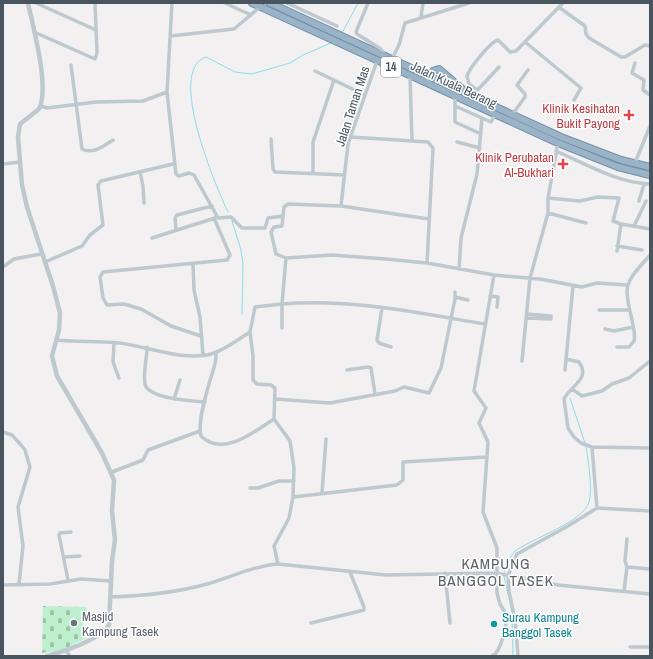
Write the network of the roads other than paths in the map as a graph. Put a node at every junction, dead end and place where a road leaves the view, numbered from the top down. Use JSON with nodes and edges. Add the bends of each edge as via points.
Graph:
{"nodes":[{"id":1,"x":28,"y":3,"type":"edge"},
{"id":2,"x":36,"y":3,"type":"edge"},
{"id":3,"x":95,"y":3,"type":"edge"},
{"id":4,"x":172,"y":3,"type":"edge"},
{"id":5,"x":225,"y":3,"type":"edge"},
{"id":6,"x":252,"y":3,"type":"edge"},
{"id":7,"x":270,"y":3,"type":"edge"},
{"id":8,"x":287,"y":3,"type":"edge"},
{"id":9,"x":368,"y":3,"type":"edge"},
{"id":10,"x":423,"y":3,"type":"edge"},
{"id":11,"x":469,"y":3,"type":"edge"},
{"id":12,"x":558,"y":3,"type":"edge"},
{"id":13,"x":562,"y":6,"type":"edge"},
{"id":14,"x":260,"y":7,"type":"junction"},
{"id":15,"x":251,"y":15,"type":"junction"},
{"id":16,"x":421,"y":17,"type":"junction"},
{"id":17,"x":319,"y":18,"type":"junction"},
{"id":18,"x":316,"y":24,"type":"junction"},
{"id":19,"x":337,"y":26,"type":"dead end"},
{"id":20,"x":96,"y":30,"type":"junction"},
{"id":21,"x":34,"y":32,"type":"junction"},
{"id":22,"x":170,"y":36,"type":"junction"},
{"id":23,"x":525,"y":42,"type":"junction"},
{"id":24,"x":650,"y":46,"type":"edge"},
{"id":25,"x":385,"y":56,"type":"junction"},
{"id":26,"x":392,"y":59,"type":"junction"},
{"id":27,"x":377,"y":61,"type":"junction"},
{"id":28,"x":635,"y":63,"type":"dead end"},
{"id":29,"x":71,"y":65,"type":"dead end"},
{"id":30,"x":499,"y":67,"type":"dead end"},
{"id":31,"x":528,"y":70,"type":"dead end"},
{"id":32,"x":315,"y":71,"type":"dead end"},
{"id":33,"x":410,"y":76,"type":"junction"},
{"id":34,"x":428,"y":76,"type":"junction"},
{"id":35,"x":334,"y":80,"type":"junction"},
{"id":36,"x":435,"y":88,"type":"junction"},
{"id":37,"x":477,"y":90,"type":"junction"},
{"id":38,"x":167,"y":92,"type":"junction"},
{"id":39,"x":365,"y":95,"type":"junction"},
{"id":40,"x":650,"y":95,"type":"edge"},
{"id":41,"x":471,"y":96,"type":"junction"},
{"id":42,"x":456,"y":97,"type":"junction"},
{"id":43,"x":574,"y":100,"type":"dead end"},
{"id":44,"x":75,"y":104,"type":"junction"},
{"id":45,"x":41,"y":106,"type":"junction"},
{"id":46,"x":455,"y":106,"type":"junction"},
{"id":47,"x":495,"y":115,"type":"junction"},
{"id":48,"x":512,"y":115,"type":"junction"},
{"id":49,"x":482,"y":118,"type":"junction"},
{"id":50,"x":650,"y":126,"type":"edge"},
{"id":51,"x":481,"y":134,"type":"junction"},
{"id":52,"x":351,"y":137,"type":"junction"},
{"id":53,"x":271,"y":139,"type":"dead end"},
{"id":54,"x":113,"y":140,"type":"dead end"},
{"id":55,"x":412,"y":141,"type":"junction"},
{"id":56,"x":457,"y":142,"type":"dead end"},
{"id":57,"x":558,"y":143,"type":"junction"},
{"id":58,"x":480,"y":148,"type":"junction"},
{"id":59,"x":556,"y":151,"type":"junction"},
{"id":60,"x":579,"y":152,"type":"junction"},
{"id":61,"x":575,"y":159,"type":"junction"},
{"id":62,"x":20,"y":162,"type":"junction"},
{"id":63,"x":3,"y":164,"type":"edge"},
{"id":64,"x":174,"y":164,"type":"junction"},
{"id":65,"x":635,"y":164,"type":"junction"},
{"id":66,"x":650,"y":167,"type":"edge"},
{"id":67,"x":140,"y":172,"type":"junction"},
{"id":68,"x":313,"y":173,"type":"junction"},
{"id":69,"x":345,"y":175,"type":"junction"},
{"id":70,"x":650,"y":175,"type":"edge"},
{"id":71,"x":644,"y":184,"type":"junction"},
{"id":72,"x":650,"y":184,"type":"edge"},
{"id":73,"x":548,"y":198,"type":"junction"},
{"id":74,"x":638,"y":201,"type":"dead end"},
{"id":75,"x":646,"y":202,"type":"dead end"},
{"id":76,"x":144,"y":203,"type":"dead end"},
{"id":77,"x":212,"y":206,"type":"junction"},
{"id":78,"x":341,"y":206,"type":"junction"},
{"id":79,"x":548,"y":213,"type":"junction"},
{"id":80,"x":283,"y":216,"type":"junction"},
{"id":81,"x":216,"y":218,"type":"junction"},
{"id":82,"x":429,"y":219,"type":"junction"},
{"id":83,"x":586,"y":224,"type":"dead end"},
{"id":84,"x":620,"y":224,"type":"junction"},
{"id":85,"x":634,"y":226,"type":"junction"},
{"id":86,"x":650,"y":229,"type":"edge"},
{"id":87,"x":176,"y":230,"type":"junction"},
{"id":88,"x":152,"y":238,"type":"dead end"},
{"id":89,"x":617,"y":246,"type":"junction"},
{"id":90,"x":642,"y":250,"type":"dead end"},
{"id":91,"x":617,"y":251,"type":"dead end"},
{"id":92,"x":41,"y":254,"type":"junction"},
{"id":93,"x":650,"y":255,"type":"edge"},
{"id":94,"x":286,"y":258,"type":"junction"},
{"id":95,"x":45,"y":262,"type":"junction"},
{"id":96,"x":426,"y":263,"type":"junction"},
{"id":97,"x":193,"y":264,"type":"junction"},
{"id":98,"x":3,"y":267,"type":"edge"},
{"id":99,"x":458,"y":269,"type":"junction"},
{"id":100,"x":494,"y":275,"type":"junction"},
{"id":101,"x":530,"y":278,"type":"junction"},
{"id":102,"x":627,"y":285,"type":"junction"},
{"id":103,"x":574,"y":286,"type":"junction"},
{"id":104,"x":454,"y":292,"type":"dead end"},
{"id":105,"x":490,"y":296,"type":"junction"},
{"id":106,"x":455,"y":297,"type":"junction"},
{"id":107,"x":468,"y":300,"type":"dead end"},
{"id":108,"x":282,"y":304,"type":"junction"},
{"id":109,"x":497,"y":307,"type":"dead end"},
{"id":110,"x":382,"y":308,"type":"junction"},
{"id":111,"x":599,"y":310,"type":"dead end"},
{"id":112,"x":629,"y":310,"type":"junction"},
{"id":113,"x":526,"y":316,"type":"junction"},
{"id":114,"x":452,"y":318,"type":"junction"},
{"id":115,"x":485,"y":324,"type":"junction"},
{"id":116,"x":633,"y":327,"type":"junction"},
{"id":117,"x":282,"y":328,"type":"dead end"},
{"id":118,"x":605,"y":328,"type":"dead end"},
{"id":119,"x":250,"y":332,"type":"junction"},
{"id":120,"x":201,"y":336,"type":"junction"},
{"id":121,"x":56,"y":340,"type":"junction"},
{"id":122,"x":114,"y":343,"type":"junction"},
{"id":123,"x":147,"y":347,"type":"junction"},
{"id":124,"x":391,"y":347,"type":"dead end"},
{"id":125,"x":617,"y":347,"type":"dead end"},
{"id":126,"x":216,"y":352,"type":"junction"},
{"id":127,"x":203,"y":355,"type":"junction"},
{"id":128,"x":566,"y":359,"type":"junction"},
{"id":129,"x":522,"y":361,"type":"dead end"},
{"id":130,"x":650,"y":361,"type":"edge"},
{"id":131,"x":348,"y":370,"type":"dead end"},
{"id":132,"x":565,"y":370,"type":"dead end"},
{"id":133,"x":119,"y":378,"type":"dead end"},
{"id":134,"x":180,"y":380,"type":"dead end"},
{"id":135,"x":572,"y":388,"type":"junction"},
{"id":136,"x":375,"y":394,"type":"junction"},
{"id":137,"x":174,"y":399,"type":"junction"},
{"id":138,"x":275,"y":399,"type":"junction"},
{"id":139,"x":205,"y":402,"type":"junction"},
{"id":140,"x":274,"y":419,"type":"junction"},
{"id":141,"x":200,"y":430,"type":"junction"},
{"id":142,"x":3,"y":432,"type":"edge"},
{"id":143,"x":326,"y":439,"type":"dead end"},
{"id":144,"x":592,"y":447,"type":"junction"},
{"id":145,"x":650,"y":448,"type":"edge"},
{"id":146,"x":487,"y":457,"type":"junction"},
{"id":147,"x":112,"y":472,"type":"junction"},
{"id":148,"x":294,"y":481,"type":"junction"},
{"id":149,"x":250,"y":488,"type":"dead end"},
{"id":150,"x":322,"y":494,"type":"junction"},
{"id":151,"x":293,"y":497,"type":"junction"},
{"id":152,"x":596,"y":508,"type":"junction"},
{"id":153,"x":650,"y":512,"type":"edge"},
{"id":154,"x":71,"y":532,"type":"dead end"},
{"id":155,"x":627,"y":539,"type":"dead end"},
{"id":156,"x":80,"y":556,"type":"dead end"},
{"id":157,"x":64,"y":557,"type":"junction"},
{"id":158,"x":278,"y":564,"type":"junction"},
{"id":159,"x":627,"y":567,"type":"junction"},
{"id":160,"x":650,"y":570,"type":"edge"},
{"id":161,"x":350,"y":572,"type":"junction"},
{"id":162,"x":445,"y":573,"type":"junction"},
{"id":163,"x":496,"y":573,"type":"junction"},
{"id":164,"x":507,"y":576,"type":"junction"},
{"id":165,"x":68,"y":580,"type":"junction"},
{"id":166,"x":110,"y":581,"type":"junction"},
{"id":167,"x":19,"y":584,"type":"junction"},
{"id":168,"x":3,"y":585,"type":"edge"},
{"id":169,"x":624,"y":591,"type":"junction"},
{"id":170,"x":650,"y":594,"type":"edge"},
{"id":171,"x":110,"y":597,"type":"junction"},
{"id":172,"x":508,"y":619,"type":"junction"},
{"id":173,"x":515,"y":619,"type":"junction"},
{"id":174,"x":311,"y":623,"type":"dead end"},
{"id":175,"x":450,"y":623,"type":"dead end"},
{"id":176,"x":630,"y":647,"type":"dead end"},
{"id":177,"x":650,"y":647,"type":"edge"},
{"id":178,"x":66,"y":651,"type":"junction"},
{"id":179,"x":47,"y":656,"type":"edge"},
{"id":180,"x":70,"y":656,"type":"edge"},
{"id":181,"x":492,"y":656,"type":"edge"},
{"id":182,"x":518,"y":656,"type":"edge"}],
"edges":[{"from":1,"to":21,"type":"street"},
{"from":2,"to":20,"type":"street"},
{"from":3,"to":20,"type":"street"},
{"from":4,"to":22,"type":"street"},
{"from":5,"to":15,"type":"street"},
{"from":6,"to":14,"type":"highway","name":"Jalan Kuala Berang","number":"14"},
{"from":7,"to":18,"type":"highway","name":"Jalan Kuala Berang","number":"14"},
{"from":8,"to":17,"type":"street"},
{"from":9,"to":25,"type":"street","via":[[356,32],[381,49]]},
{"from":10,"to":16,"type":"street"},
{"from":11,"to":16,"type":"street"},
{"from":12,"to":13,"type":"street"},
{"from":13,"to":23,"type":"street"},
{"from":13,"to":24,"type":"street","via":[[585,26],[586,34],[591,39],[621,57],[645,45]]},
{"from":14,"to":15,"type":"street"},
{"from":14,"to":27,"type":"highway","name":"Jalan Kuala Berang","number":"14"},
{"from":15,"to":22,"type":"street","via":[[234,29]]},
{"from":16,"to":26,"type":"street","via":[[404,25]]},
{"from":17,"to":18,"type":"street"},
{"from":17,"to":19,"type":"street"},
{"from":18,"to":25,"type":"highway","name":"Jalan Kuala Berang","number":"14"},
{"from":20,"to":21,"type":"street","via":[[98,53],[96,58],[92,59]]},
{"from":21,"to":45,"type":"street","via":[[42,80]]},
{"from":22,"to":38,"type":"street"},
{"from":23,"to":37,"type":"street","via":[[512,52],[498,40],[488,47],[467,76],[468,84]]},
{"from":23,"to":43,"type":"street","via":[[581,88]]},
{"from":25,"to":26,"type":"highway","name":"Jalan Kuala Berang","number":"14"},
{"from":26,"to":34,"type":"highway","name":"Jalan Kuala Berang","number":"14"},
{"from":27,"to":33,"type":"highway","name":"Jalan Kuala Berang","number":"14"},
{"from":27,"to":39,"type":"street","name":"Jalan Taman Mas"},
{"from":28,"to":40,"type":"street","via":[[632,73],[644,80],[643,90]]},
{"from":29,"to":44,"type":"street"},
{"from":30,"to":37,"type":"street"},
{"from":31,"to":48,"type":"street","via":[[517,85],[525,97]]},
{"from":32,"to":35,"type":"street"},
{"from":33,"to":36,"type":"highway","name":"Jalan Kuala Berang","number":"14"},
{"from":33,"to":55,"type":"street"},
{"from":34,"to":36,"type":"highway","via":[[428,82]]},
{"from":34,"to":41,"type":"highway","name":"Jalan Kuala Berang","number":"14"},
{"from":34,"to":41,"type":"highway","via":[[439,70]]},
{"from":35,"to":39,"type":"street"},
{"from":35,"to":68,"type":"street","via":[[313,142]]},
{"from":36,"to":42,"type":"highway","name":"Jalan Kuala Berang","number":"14"},
{"from":37,"to":41,"type":"street"},
{"from":38,"to":44,"type":"street","via":[[143,101]]},
{"from":38,"to":64,"type":"street"},
{"from":39,"to":52,"type":"street","name":"Jalan Taman Mas"},
{"from":41,"to":48,"type":"highway","name":"Jalan Kuala Berang","number":"14"},
{"from":42,"to":46,"type":"street"},
{"from":42,"to":47,"type":"highway","name":"Jalan Kuala Berang","number":"14"},
{"from":44,"to":45,"type":"street","via":[[47,108]]},
{"from":44,"to":54,"type":"street","via":[[82,149],[88,151],[102,148]]},
{"from":45,"to":62,"type":"street","via":[[18,127]]},
{"from":46,"to":49,"type":"street"},
{"from":46,"to":51,"type":"street","via":[[455,122]]},
{"from":47,"to":49,"type":"street","via":[[492,121]]},
{"from":47,"to":57,"type":"highway","name":"Jalan Kuala Berang","number":"14"},
{"from":48,"to":65,"type":"highway","name":"Jalan Kuala Berang","number":"14","via":[[561,137]]},
{"from":49,"to":51,"type":"street"},
{"from":50,"to":65,"type":"street"},
{"from":51,"to":58,"type":"street"},
{"from":52,"to":55,"type":"street"},
{"from":52,"to":69,"type":"street","name":"Jalan Taman Mas"},
{"from":53,"to":68,"type":"street","via":[[275,172]]},
{"from":55,"to":82,"type":"street","via":[[428,142],[432,146]]},
{"from":56,"to":58,"type":"street"},
{"from":57,"to":59,"type":"street"},
{"from":57,"to":60,"type":"highway","name":"Jalan Kuala Berang","number":"14"},
{"from":58,"to":99,"type":"street","via":[[474,192],[461,238]]},
{"from":59,"to":61,"type":"street"},
{"from":59,"to":73,"type":"street"},
{"from":60,"to":61,"type":"street"},
{"from":60,"to":70,"type":"highway","name":"Jalan Kuala Berang","number":"14","via":[[618,167]]},
{"from":61,"to":71,"type":"street","via":[[607,174]]},
{"from":62,"to":63,"type":"street"},
{"from":62,"to":92,"type":"street","via":[[27,207]]},
{"from":64,"to":67,"type":"street"},
{"from":64,"to":77,"type":"street","via":[[177,176],[191,173],[194,175]]},
{"from":65,"to":66,"type":"highway","name":"Jalan Kuala Berang","number":"14"},
{"from":67,"to":76,"type":"street","via":[[144,186]]},
{"from":67,"to":95,"type":"street","via":[[99,182],[103,225],[90,235],[82,246]]},
{"from":68,"to":69,"type":"street"},
{"from":69,"to":78,"type":"street","name":"Jalan Taman Mas"},
{"from":71,"to":72,"type":"street"},
{"from":71,"to":74,"type":"street"},
{"from":73,"to":79,"type":"street"},
{"from":73,"to":84,"type":"street","via":[[580,201],[598,197],[619,198],[612,219]]},
{"from":75,"to":85,"type":"street"},
{"from":77,"to":81,"type":"street"},
{"from":77,"to":87,"type":"street","via":[[177,215]]},
{"from":78,"to":80,"type":"street","via":[[288,204],[284,207]]},
{"from":78,"to":82,"type":"street"},
{"from":79,"to":83,"type":"street"},
{"from":79,"to":101,"type":"street"},
{"from":80,"to":81,"type":"street","via":[[268,218],[265,228],[245,229],[231,217]]},
{"from":80,"to":94,"type":"street","via":[[282,226],[274,227],[271,232],[276,254]]},
{"from":81,"to":87,"type":"street"},
{"from":81,"to":97,"type":"street","via":[[230,258]]},
{"from":82,"to":96,"type":"street"},
{"from":84,"to":85,"type":"street"},
{"from":84,"to":89,"type":"street"},
{"from":85,"to":86,"type":"street"},
{"from":87,"to":88,"type":"street"},
{"from":89,"to":90,"type":"street"},
{"from":89,"to":91,"type":"street"},
{"from":92,"to":95,"type":"street"},
{"from":92,"to":98,"type":"street","via":[[14,259]]},
{"from":93,"to":102,"type":"street"},
{"from":94,"to":96,"type":"street","via":[[332,255]]},
{"from":94,"to":108,"type":"street"},
{"from":95,"to":121,"type":"street","via":[[60,313]]},
{"from":96,"to":99,"type":"street"},
{"from":97,"to":120,"type":"street"},
{"from":97,"to":120,"type":"street","via":[[103,272],[100,277],[103,298],[107,305],[124,304],[142,309],[171,326]]},
{"from":99,"to":100,"type":"street"},
{"from":100,"to":101,"type":"street"},
{"from":100,"to":105,"type":"street"},
{"from":101,"to":103,"type":"street"},
{"from":101,"to":113,"type":"street"},
{"from":102,"to":103,"type":"street","via":[[597,283],[584,287]]},
{"from":102,"to":112,"type":"street"},
{"from":103,"to":128,"type":"street"},
{"from":104,"to":106,"type":"street"},
{"from":105,"to":109,"type":"street","via":[[498,298]]},
{"from":105,"to":115,"type":"street"},
{"from":106,"to":107,"type":"street"},
{"from":106,"to":114,"type":"street"},
{"from":108,"to":110,"type":"street","via":[[319,301]]},
{"from":108,"to":117,"type":"street"},
{"from":108,"to":119,"type":"street","via":[[255,307]]},
{"from":110,"to":114,"type":"street"},
{"from":110,"to":124,"type":"street","via":[[377,340]]},
{"from":111,"to":112,"type":"street"},
{"from":112,"to":116,"type":"street"},
{"from":113,"to":113,"type":"street","via":[[550,316],[552,318],[550,320]]},
{"from":113,"to":129,"type":"street"},
{"from":114,"to":115,"type":"street"},
{"from":114,"to":136,"type":"street","via":[[441,368],[431,392],[425,394],[404,387]]},
{"from":115,"to":146,"type":"street","via":[[474,391],[486,408],[479,424],[488,439]]},
{"from":116,"to":118,"type":"street","via":[[614,331]]},
{"from":116,"to":125,"type":"street","via":[[633,344],[629,347]]},
{"from":119,"to":126,"type":"street"},
{"from":119,"to":138,"type":"street","via":[[253,380],[256,384],[274,386]]},
{"from":120,"to":127,"type":"street"},
{"from":121,"to":122,"type":"street"},
{"from":121,"to":147,"type":"street","via":[[52,356],[57,376]]},
{"from":122,"to":123,"type":"street"},
{"from":122,"to":133,"type":"street","via":[[113,362]]},
{"from":123,"to":127,"type":"street","via":[[180,356]]},
{"from":123,"to":137,"type":"street","via":[[146,387],[152,392]]},
{"from":126,"to":127,"type":"street"},
{"from":126,"to":139,"type":"street","via":[[216,363]]},
{"from":128,"to":132,"type":"street"},
{"from":128,"to":135,"type":"street","via":[[579,362],[583,371],[582,378]]},
{"from":130,"to":135,"type":"street","via":[[634,375],[602,391],[582,396]]},
{"from":131,"to":136,"type":"street","via":[[371,368]]},
{"from":134,"to":137,"type":"street"},
{"from":135,"to":144,"type":"street","via":[[566,394],[563,403],[570,434],[581,443]]},
{"from":136,"to":138,"type":"street","via":[[330,403]]},
{"from":137,"to":139,"type":"street"},
{"from":138,"to":140,"type":"street"},
{"from":139,"to":141,"type":"street"},
{"from":140,"to":141,"type":"street","via":[[238,441],[223,444],[210,443],[201,436]]},
{"from":140,"to":148,"type":"street","via":[[290,441],[294,459]]},
{"from":141,"to":147,"type":"street","via":[[148,450],[142,460]]},
{"from":142,"to":167,"type":"street","via":[[12,435],[25,450],[30,467],[18,507],[23,546]]},
{"from":143,"to":150,"type":"street"},
{"from":144,"to":145,"type":"street"},
{"from":144,"to":152,"type":"street"},
{"from":146,"to":150,"type":"street","via":[[403,462],[403,480],[399,484]]},
{"from":146,"to":163,"type":"street","via":[[482,508],[497,548]]},
{"from":147,"to":166,"type":"street","via":[[115,486],[112,510],[115,540]]},
{"from":148,"to":149,"type":"street","via":[[279,481]]},
{"from":148,"to":151,"type":"street"},
{"from":150,"to":151,"type":"street"},
{"from":151,"to":158,"type":"street","via":[[289,518],[275,542]]},
{"from":152,"to":153,"type":"street"},
{"from":152,"to":164,"type":"street","via":[[517,554]]},
{"from":154,"to":157,"type":"street","via":[[59,534]]},
{"from":155,"to":159,"type":"street"},
{"from":156,"to":157,"type":"street"},
{"from":157,"to":165,"type":"street"},
{"from":158,"to":161,"type":"street"},
{"from":158,"to":171,"type":"street","via":[[261,566],[170,593]]},
{"from":159,"to":160,"type":"street"},
{"from":159,"to":169,"type":"street"},
{"from":161,"to":162,"type":"street","via":[[386,575]]},
{"from":161,"to":174,"type":"street","via":[[364,610]]},
{"from":162,"to":163,"type":"street"},
{"from":162,"to":175,"type":"street"},
{"from":163,"to":164,"type":"street"},
{"from":163,"to":172,"type":"street","via":[[498,600]]},
{"from":164,"to":169,"type":"street","via":[[558,585]]},
{"from":164,"to":173,"type":"street"},
{"from":165,"to":166,"type":"street"},
{"from":165,"to":167,"type":"street","via":[[50,584]]},
{"from":166,"to":171,"type":"street"},
{"from":167,"to":168,"type":"street"},
{"from":169,"to":170,"type":"street"},
{"from":171,"to":178,"type":"street","via":[[107,627]]},
{"from":172,"to":173,"type":"street"},
{"from":172,"to":181,"type":"street","via":[[499,649]]},
{"from":173,"to":182,"type":"street"},
{"from":176,"to":177,"type":"street"},
{"from":178,"to":179,"type":"street"},
{"from":178,"to":180,"type":"street"}]}
